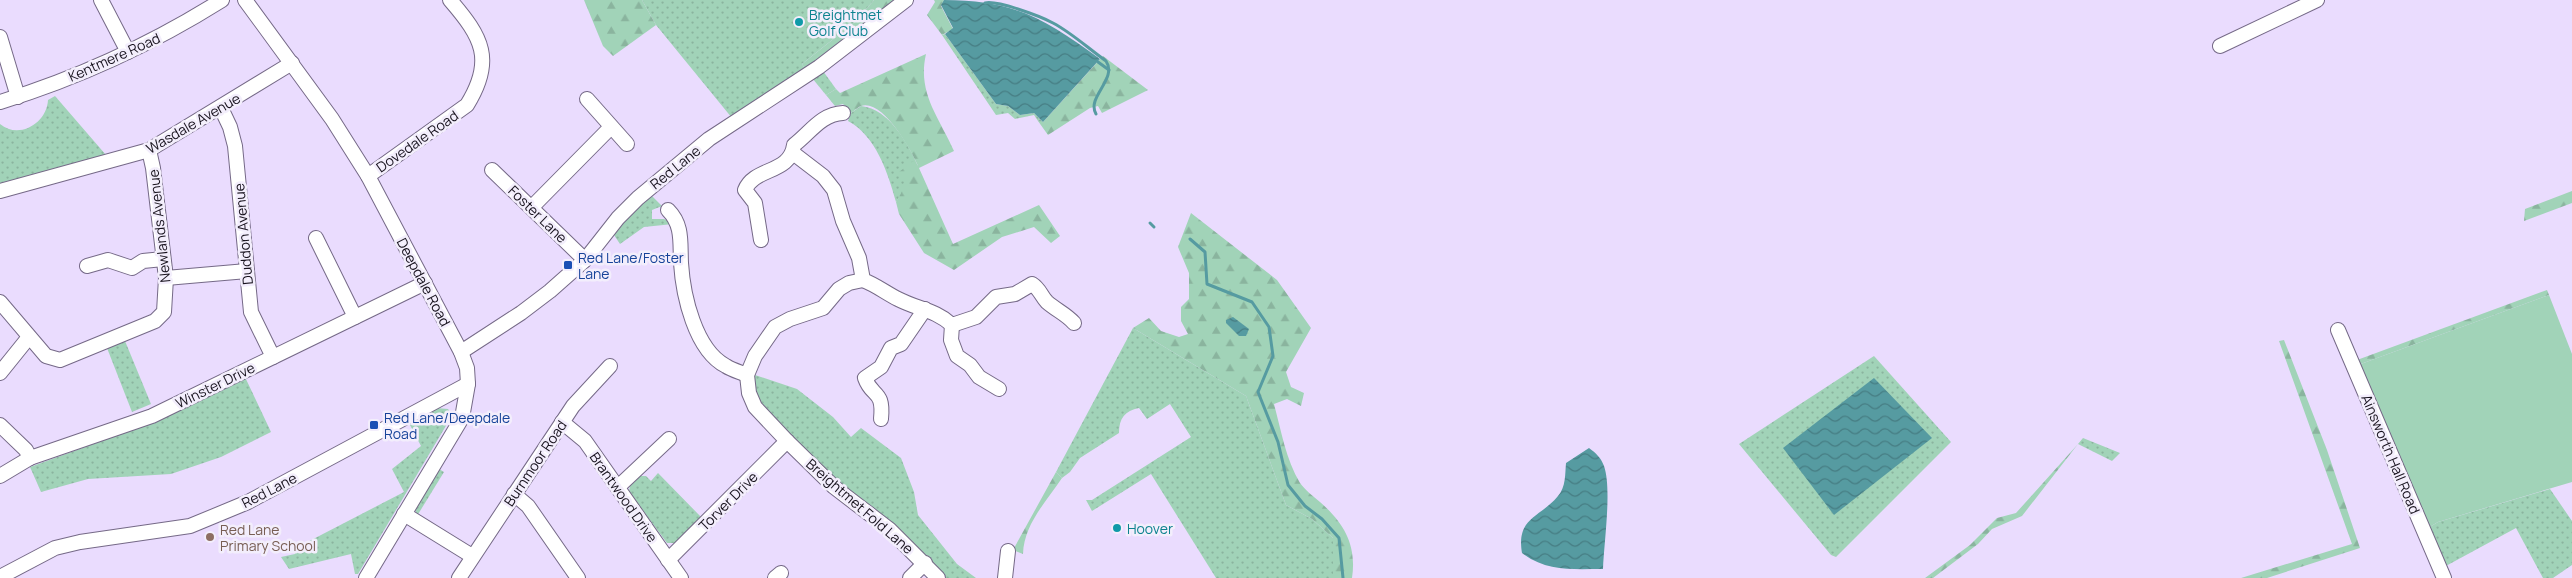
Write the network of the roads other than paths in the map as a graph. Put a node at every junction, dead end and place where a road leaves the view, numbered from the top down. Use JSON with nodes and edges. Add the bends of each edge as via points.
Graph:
{"nodes":[{"id":1,"x":101,"y":0,"type":"edge"},
{"id":2,"x":222,"y":0,"type":"edge"},
{"id":3,"x":245,"y":0,"type":"edge"},
{"id":4,"x":450,"y":0,"type":"edge"},
{"id":5,"x":906,"y":0,"type":"edge"},
{"id":6,"x":2317,"y":0,"type":"edge"},
{"id":7,"x":0,"y":37,"type":"edge"},
{"id":8,"x":2220,"y":46,"type":"dead end"},
{"id":9,"x":128,"y":52,"type":"junction"},
{"id":10,"x":292,"y":63,"type":"junction"},
{"id":11,"x":18,"y":97,"type":"junction"},
{"id":12,"x":587,"y":99,"type":"dead end"},
{"id":13,"x":0,"y":102,"type":"edge"},
{"id":14,"x":221,"y":108,"type":"junction"},
{"id":15,"x":843,"y":113,"type":"dead end"},
{"id":16,"x":611,"y":127,"type":"junction"},
{"id":17,"x":627,"y":144,"type":"dead end"},
{"id":18,"x":149,"y":150,"type":"junction"},
{"id":19,"x":793,"y":153,"type":"junction"},
{"id":20,"x":492,"y":170,"type":"dead end"},
{"id":21,"x":368,"y":176,"type":"junction"},
{"id":22,"x":0,"y":192,"type":"edge"},
{"id":23,"x":532,"y":207,"type":"junction"},
{"id":24,"x":668,"y":210,"type":"dead end"},
{"id":25,"x":316,"y":238,"type":"dead end"},
{"id":26,"x":763,"y":243,"type":"dead end"},
{"id":27,"x":163,"y":259,"type":"junction"},
{"id":28,"x":585,"y":260,"type":"junction"},
{"id":29,"x":85,"y":266,"type":"dead end"},
{"id":30,"x":247,"y":271,"type":"junction"},
{"id":31,"x":166,"y":278,"type":"junction"},
{"id":32,"x":863,"y":280,"type":"junction"},
{"id":33,"x":425,"y":284,"type":"junction"},
{"id":34,"x":0,"y":302,"type":"edge"},
{"id":35,"x":926,"y":309,"type":"junction"},
{"id":36,"x":355,"y":318,"type":"junction"},
{"id":37,"x":1074,"y":324,"type":"dead end"},
{"id":38,"x":952,"y":325,"type":"junction"},
{"id":39,"x":2338,"y":330,"type":"dead end"},
{"id":40,"x":29,"y":337,"type":"junction"},
{"id":41,"x":461,"y":352,"type":"junction"},
{"id":42,"x":273,"y":357,"type":"junction"},
{"id":43,"x":610,"y":366,"type":"dead end"},
{"id":44,"x":0,"y":373,"type":"edge"},
{"id":45,"x":747,"y":375,"type":"junction"},
{"id":46,"x":468,"y":384,"type":"junction"},
{"id":47,"x":1001,"y":391,"type":"dead end"},
{"id":48,"x":883,"y":421,"type":"dead end"},
{"id":49,"x":562,"y":422,"type":"junction"},
{"id":50,"x":0,"y":425,"type":"edge"},
{"id":51,"x":669,"y":439,"type":"dead end"},
{"id":52,"x":787,"y":441,"type":"junction"},
{"id":53,"x":30,"y":458,"type":"junction"},
{"id":54,"x":0,"y":476,"type":"edge"},
{"id":55,"x":618,"y":487,"type":"junction"},
{"id":56,"x":514,"y":494,"type":"junction"},
{"id":57,"x":404,"y":514,"type":"junction"},
{"id":58,"x":1008,"y":550,"type":"dead end"},
{"id":59,"x":668,"y":560,"type":"junction"},
{"id":60,"x":469,"y":561,"type":"junction"},
{"id":61,"x":925,"y":563,"type":"junction"},
{"id":62,"x":0,"y":577,"type":"edge"},
{"id":63,"x":366,"y":578,"type":"edge"},
{"id":64,"x":459,"y":578,"type":"edge"},
{"id":65,"x":475,"y":578,"type":"edge"},
{"id":66,"x":578,"y":578,"type":"edge"},
{"id":67,"x":681,"y":578,"type":"edge"},
{"id":68,"x":910,"y":578,"type":"edge"},
{"id":69,"x":938,"y":578,"type":"edge"},
{"id":70,"x":1005,"y":578,"type":"edge"},
{"id":71,"x":2444,"y":578,"type":"edge"}],
"edges":[{"from":1,"to":9,"type":"street"},
{"from":2,"to":9,"type":"street","name":"Kentmere Road"},
{"from":3,"to":10,"type":"street","name":"Deepdale Road"},
{"from":4,"to":21,"type":"street","name":"Dovedale Road","via":[[472,24],[479,39],[483,70],[477,88],[467,105]]},
{"from":5,"to":28,"type":"street","name":"Red Lane","via":[[819,67],[709,139],[660,178],[618,218]]},
{"from":6,"to":8,"type":"street"},
{"from":7,"to":11,"type":"street"},
{"from":9,"to":11,"type":"street","name":"Kentmere Road"},
{"from":10,"to":14,"type":"street","name":"Wasdale Avenue"},
{"from":10,"to":21,"type":"street","name":"Deepdale Road"},
{"from":11,"to":13,"type":"street","name":"Kentmere Road"},
{"from":12,"to":16,"type":"street"},
{"from":14,"to":18,"type":"street","name":"Wasdale Avenue"},
{"from":14,"to":30,"type":"street","name":"Duddon Avenue","via":[[235,146]]},
{"from":15,"to":19,"type":"street","via":[[818,122],[794,145]]},
{"from":16,"to":17,"type":"street"},
{"from":16,"to":23,"type":"street"},
{"from":18,"to":22,"type":"street","name":"Wasdale Avenue"},
{"from":18,"to":27,"type":"street","name":"Newlands Avenue","via":[[154,168]]},
{"from":19,"to":26,"type":"street","via":[[783,164],[754,176],[745,190],[755,203]]},
{"from":19,"to":32,"type":"street","via":[[823,176],[834,190],[843,222],[859,258]]},
{"from":20,"to":23,"type":"street","name":"Foster Lane"},
{"from":21,"to":33,"type":"street","name":"Deepdale Road"},
{"from":23,"to":28,"type":"street","name":"Foster Lane"},
{"from":24,"to":45,"type":"street","via":[[679,223],[682,280],[693,323],[707,348],[724,366]]},
{"from":25,"to":36,"type":"street"},
{"from":27,"to":29,"type":"street","via":[[143,261],[133,274],[108,260]]},
{"from":27,"to":31,"type":"street","name":"Newlands Avenue"},
{"from":28,"to":41,"type":"street","name":"Red Lane","via":[[521,313]]},
{"from":30,"to":31,"type":"street"},
{"from":30,"to":42,"type":"street","name":"Duddon Avenue","via":[[250,312]]},
{"from":31,"to":40,"type":"street","name":"Newlands Avenue","via":[[164,312],[155,321],[60,360],[46,356]]},
{"from":32,"to":35,"type":"street","via":[[879,286],[899,300]]},
{"from":32,"to":45,"type":"street","via":[[839,289],[823,308],[775,327]]},
{"from":33,"to":36,"type":"street","name":"Winster Drive"},
{"from":33,"to":41,"type":"street","name":"Deepdale Road"},
{"from":34,"to":40,"type":"street","name":"Newlands Avenue"},
{"from":35,"to":38,"type":"street"},
{"from":35,"to":48,"type":"street","via":[[901,344],[891,348],[881,367],[860,379],[879,395]]},
{"from":36,"to":42,"type":"street","name":"Winster Drive"},
{"from":37,"to":38,"type":"street","via":[[1068,315],[1045,301],[1039,289],[1032,284],[1015,294],[996,297],[976,317]]},
{"from":38,"to":47,"type":"street","via":[[951,340],[957,356],[970,364],[979,377]]},
{"from":39,"to":71,"type":"street","name":"Ainsworth Hall Road"},
{"from":40,"to":44,"type":"street"},
{"from":41,"to":46,"type":"street","name":"Deepdale Road"},
{"from":42,"to":53,"type":"street","name":"Winster Drive","via":[[152,416]]},
{"from":43,"to":49,"type":"street","name":"Burnmoor Road","via":[[580,397]]},
{"from":45,"to":52,"type":"street","name":"Breightmet Fold Lane","via":[[755,407]]},
{"from":46,"to":57,"type":"street","name":"Deepdale Road","via":[[462,418]]},
{"from":46,"to":62,"type":"street","name":"Red Lane","via":[[248,502],[180,529],[55,548]]},
{"from":49,"to":55,"type":"street","name":"Brantwood Drive","via":[[585,441]]},
{"from":49,"to":56,"type":"street","name":"Burnmoor Road"},
{"from":50,"to":53,"type":"street"},
{"from":51,"to":55,"type":"street","via":[[647,468]]},
{"from":52,"to":59,"type":"street","name":"Torver Drive"},
{"from":52,"to":61,"type":"street","name":"Breightmet Fold Lane","via":[[834,487]]},
{"from":53,"to":54,"type":"street","name":"Winster Drive"},
{"from":55,"to":59,"type":"street","name":"Brantwood Drive"},
{"from":56,"to":60,"type":"street","name":"Burnmoor Road"},
{"from":56,"to":66,"type":"street","via":[[528,506]]},
{"from":57,"to":60,"type":"street"},
{"from":57,"to":63,"type":"street","name":"Deepdale Road"},
{"from":58,"to":70,"type":"street"},
{"from":59,"to":67,"type":"street","name":"Brantwood Drive"},
{"from":60,"to":64,"type":"street","name":"Burnmoor Road"},
{"from":60,"to":65,"type":"street"},
{"from":61,"to":68,"type":"street"},
{"from":61,"to":69,"type":"street","name":"Breightmet Fold Lane"}]}
